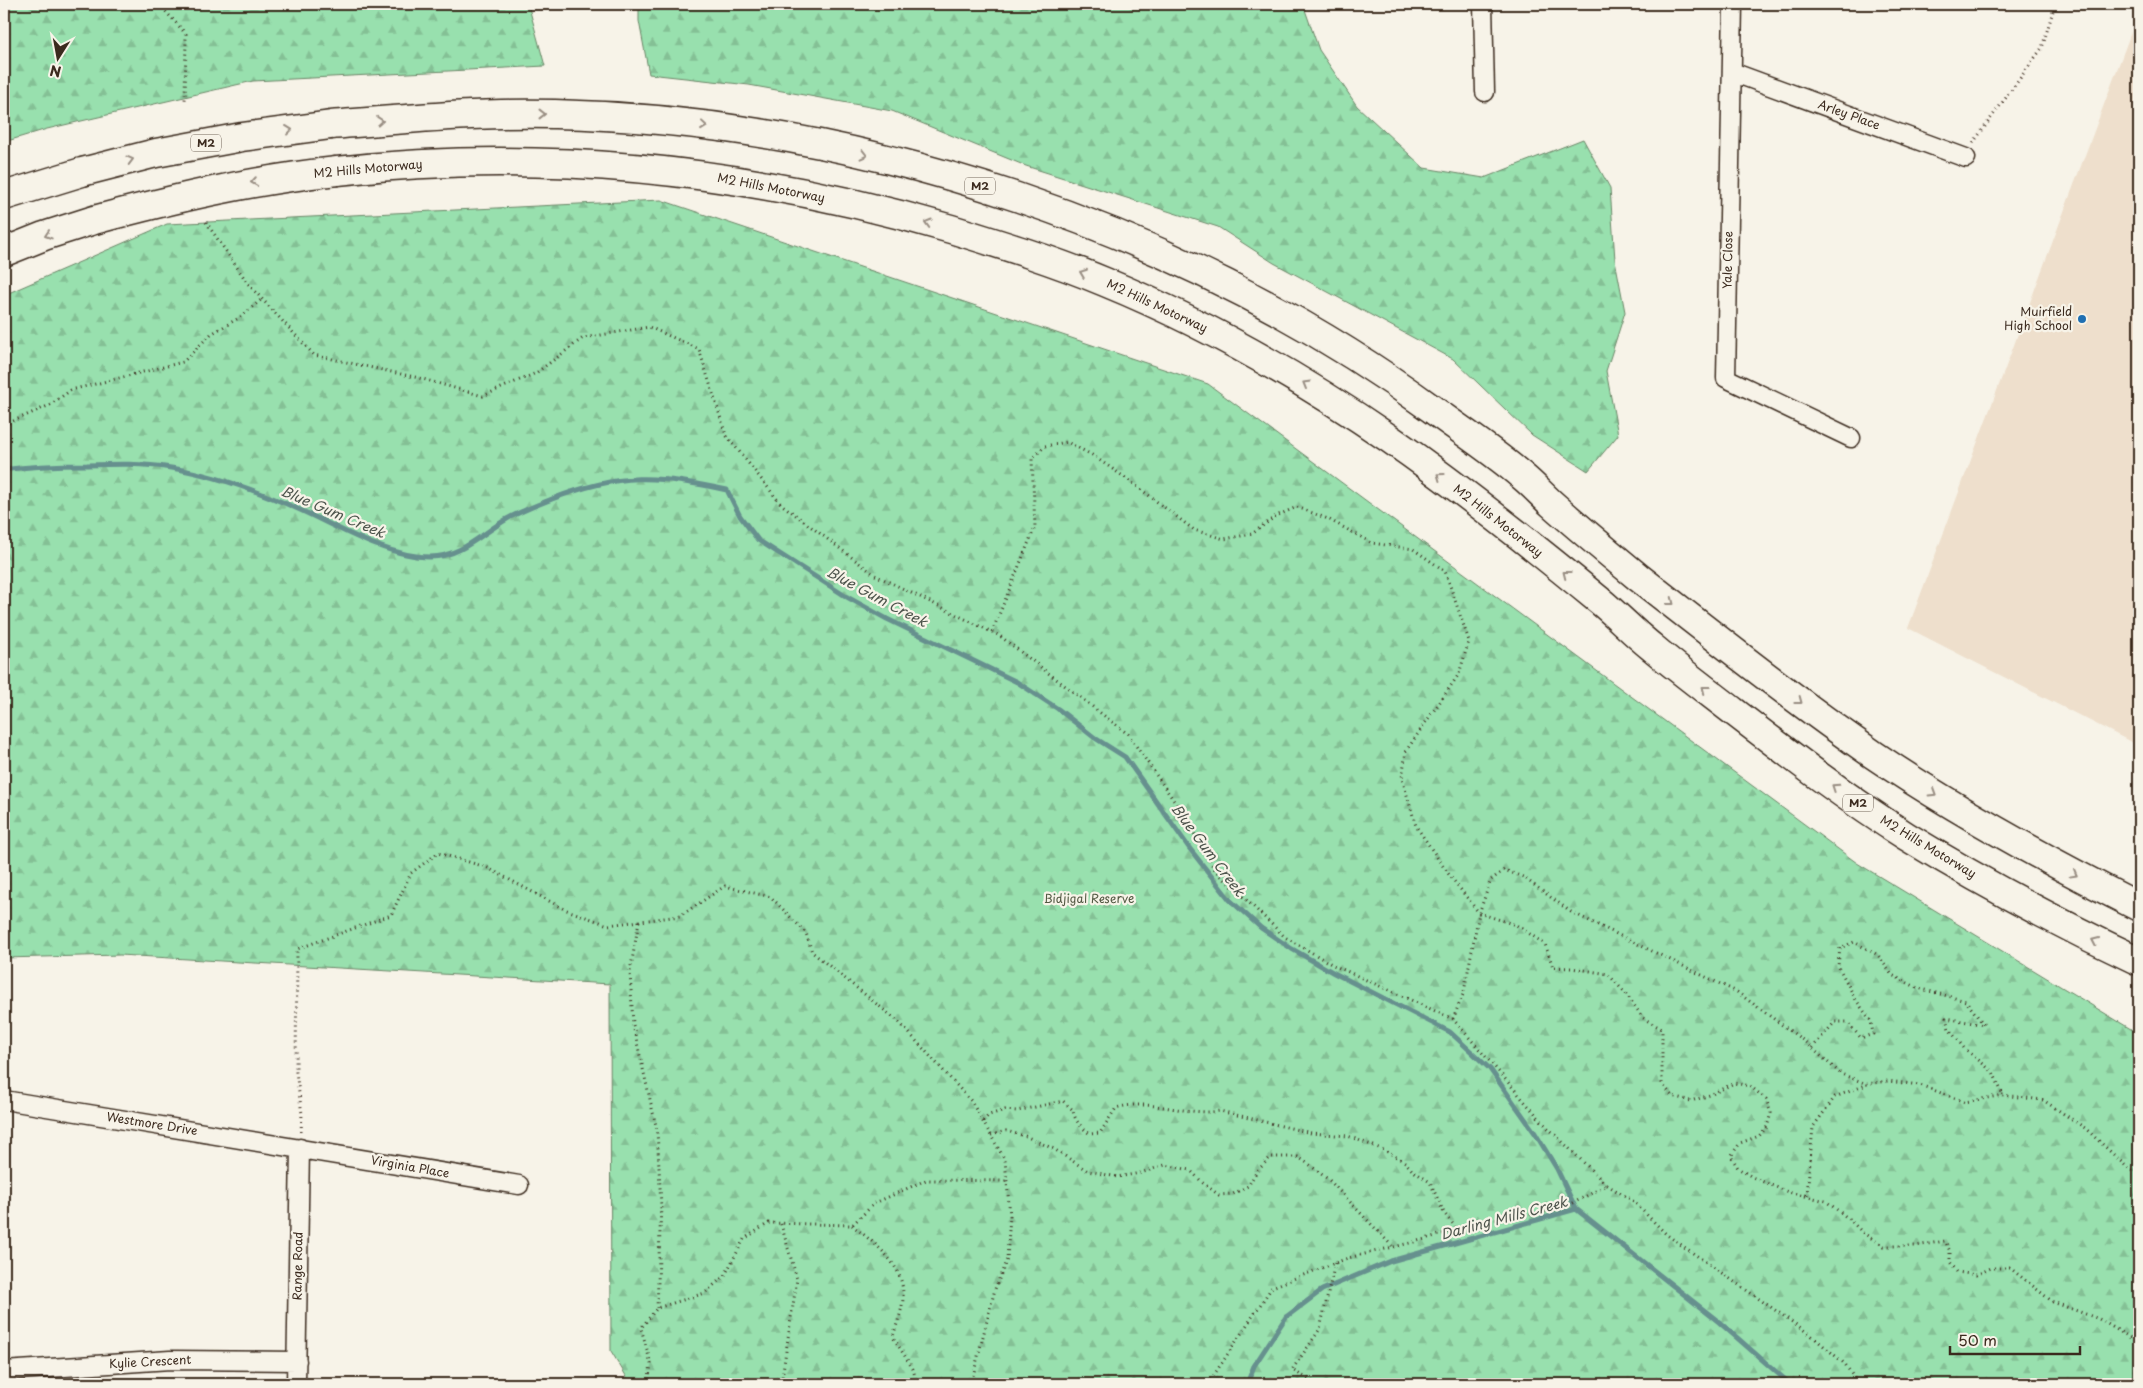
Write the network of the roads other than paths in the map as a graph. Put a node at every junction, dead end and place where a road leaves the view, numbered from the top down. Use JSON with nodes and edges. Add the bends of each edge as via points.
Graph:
{"nodes":[{"id":1,"x":1483,"y":4,"type":"edge"},
{"id":2,"x":1733,"y":4,"type":"edge"},
{"id":3,"x":1732,"y":72,"type":"junction"},
{"id":4,"x":1485,"y":92,"type":"dead end"},
{"id":5,"x":1966,"y":158,"type":"road end"},
{"id":6,"x":4,"y":196,"type":"edge"},
{"id":7,"x":4,"y":252,"type":"edge"},
{"id":8,"x":1851,"y":438,"type":"dead end"},
{"id":9,"x":2139,"y":907,"type":"edge"},
{"id":10,"x":2139,"y":961,"type":"edge"},
{"id":11,"x":4,"y":1100,"type":"edge"},
{"id":12,"x":300,"y":1148,"type":"junction"},
{"id":13,"x":519,"y":1185,"type":"dead end"},
{"id":14,"x":296,"y":1361,"type":"junction"},
{"id":15,"x":4,"y":1371,"type":"edge"},
{"id":16,"x":296,"y":1384,"type":"edge"}],
"edges":[{"from":1,"to":4,"type":"street"},
{"from":2,"to":3,"type":"street","name":"Yale Close"},
{"from":3,"to":5,"type":"street","name":"Arley Place"},
{"from":3,"to":8,"type":"street","name":"Yale Close","via":[[1726,378]]},
{"from":6,"to":9,"type":"highway","number":"M2","one_way":true,"bridge":true,"via":[[156,153],[232,138],[331,125],[471,114],[557,114],[724,128],[819,144],[936,172],[1055,210],[1144,245],[1238,290],[1328,340],[1427,405],[1523,477],[1632,572],[1875,756],[1992,829]]},
{"from":10,"to":7,"type":"highway","name":"M2 Hills Motorway","number":"M2","one_way":true,"bridge":true,"via":[[2002,892],[1905,835],[1821,778],[1650,646],[1604,604],[1520,538],[1393,441],[1312,388],[1196,323],[1107,282],[1022,250],[897,213],[792,190],[676,171],[546,162],[457,161],[337,171],[232,186],[94,220]]},
{"from":11,"to":12,"type":"street","name":"Westmore Drive"},
{"from":12,"to":13,"type":"street","name":"Virginia Place"},
{"from":12,"to":14,"type":"street","name":"Range Road"},
{"from":14,"to":15,"type":"street","name":"Kylie Crescent","via":[[170,1360]]},
{"from":14,"to":16,"type":"street","name":"Range Road"}]}
